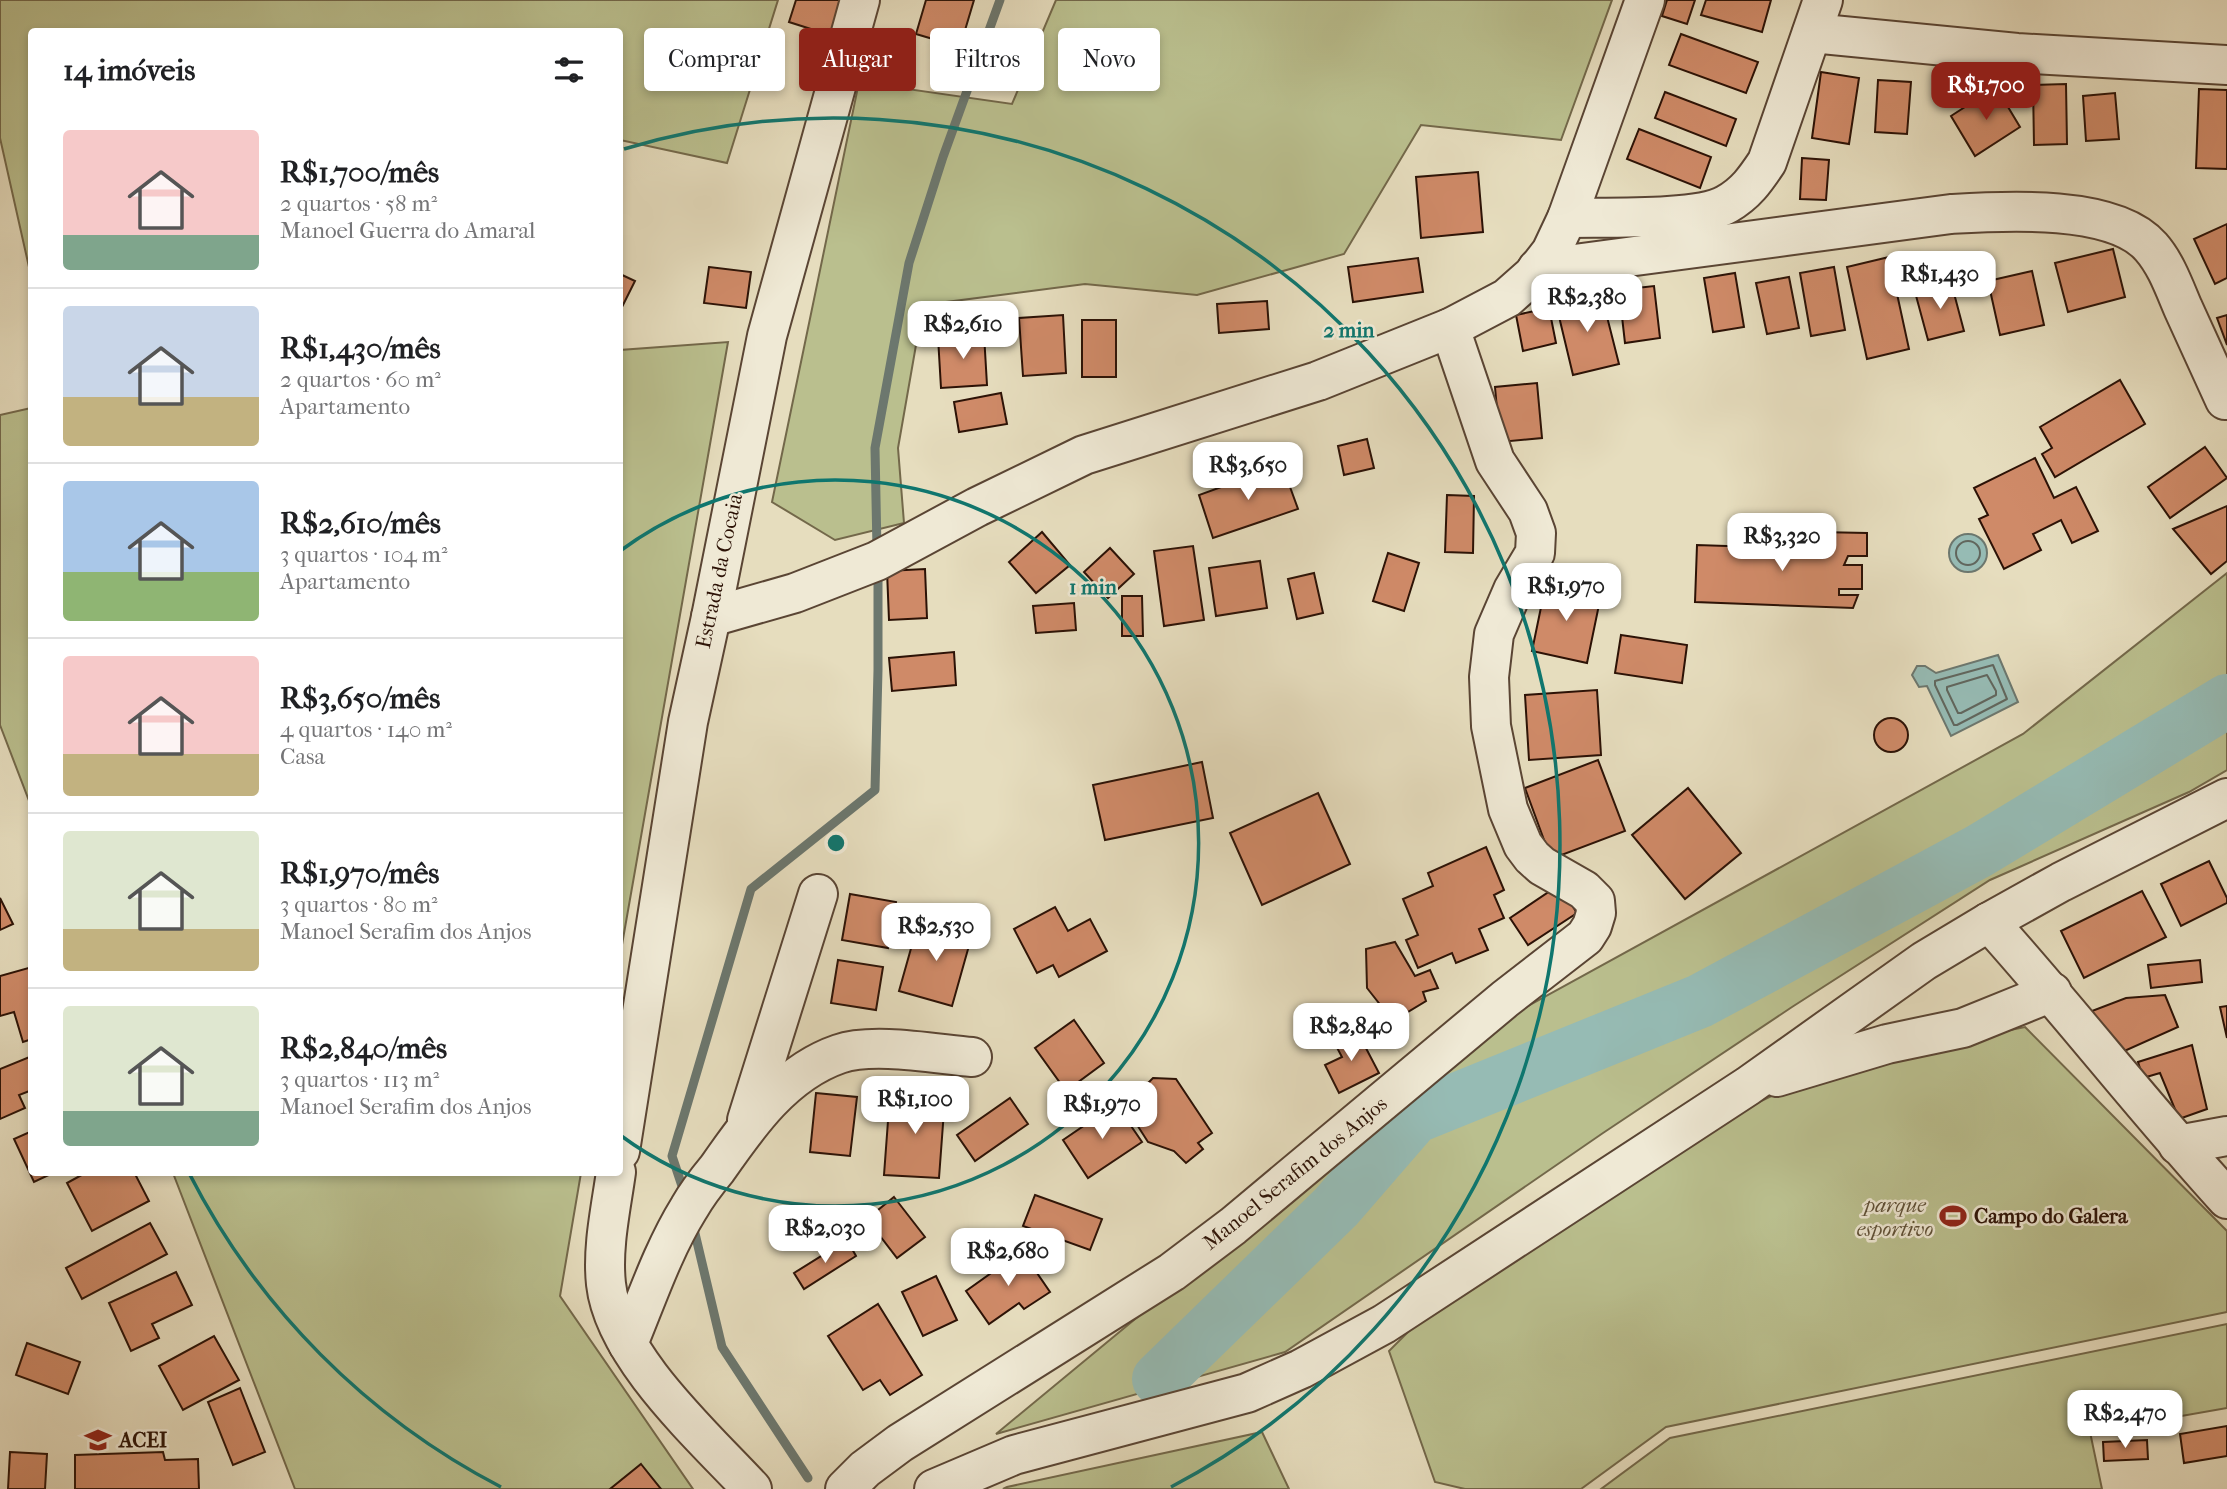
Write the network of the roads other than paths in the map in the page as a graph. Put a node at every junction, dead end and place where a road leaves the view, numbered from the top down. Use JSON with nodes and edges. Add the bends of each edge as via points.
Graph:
{"nodes":[{"id":1,"x":860,"y":0,"type":"edge"},
{"id":2,"x":1645,"y":0,"type":"edge"},
{"id":3,"x":1818,"y":17,"type":"edge"},
{"id":4,"x":2227,"y":65,"type":"edge"},
{"id":5,"x":1567,"y":218,"type":"junction"},
{"id":6,"x":1537,"y":269,"type":"junction"},
{"id":7,"x":1450,"y":328,"type":"junction"},
{"id":8,"x":2225,"y":400,"type":"dead end"},
{"id":9,"x":711,"y":617,"type":"junction"},
{"id":10,"x":2227,"y":798,"type":"edge"},
{"id":11,"x":818,"y":894,"type":"dead end"},
{"id":12,"x":1989,"y":922,"type":"junction"},
{"id":13,"x":2052,"y":992,"type":"junction"},
{"id":14,"x":972,"y":1057,"type":"dead end"},
{"id":15,"x":1748,"y":1086,"type":"junction"},
{"id":16,"x":744,"y":1129,"type":"junction"},
{"id":17,"x":623,"y":1132,"type":"edge"},
{"id":18,"x":2227,"y":1136,"type":"edge"},
{"id":19,"x":2178,"y":1145,"type":"junction"},
{"id":20,"x":615,"y":1176,"type":"edge"},
{"id":21,"x":2227,"y":1199,"type":"edge"},
{"id":22,"x":628,"y":1344,"type":"junction"},
{"id":23,"x":752,"y":1489,"type":"edge"},
{"id":24,"x":845,"y":1489,"type":"edge"},
{"id":25,"x":934,"y":1489,"type":"edge"}],
"edges":[{"from":1,"to":9,"type":"street","name":"Estrada da Cocaia","via":[[767,336]]},
{"from":2,"to":5,"type":"street"},
{"from":3,"to":4,"type":"street","via":[[2017,52]]},
{"from":3,"to":5,"type":"street","via":[[1767,162],[1752,186],[1725,206],[1691,214]]},
{"from":5,"to":6,"type":"street"},
{"from":6,"to":7,"type":"street","via":[[1507,298]]},
{"from":6,"to":8,"type":"street","via":[[1951,214],[2012,210],[2112,223],[2151,246],[2167,271]]},
{"from":7,"to":9,"type":"street","via":[[1318,381],[1084,455],[877,561],[795,593]]},
{"from":7,"to":24,"type":"street","name":"Manoel Serafim dos Anjos","via":[[1495,461],[1528,511],[1536,533],[1535,554],[1494,634],[1489,677],[1491,726],[1508,809],[1532,857],[1595,901],[1592,926],[1585,937],[1172,1272],[900,1443]]},
{"from":9,"to":17,"type":"street","name":"Estrada da Cocaia","via":[[688,722]]},
{"from":10,"to":12,"type":"street"},
{"from":11,"to":16,"type":"street"},
{"from":12,"to":13,"type":"street"},
{"from":12,"to":15,"type":"street","via":[[1924,961]]},
{"from":13,"to":15,"type":"street","via":[[1963,1028],[1887,1044]]},
{"from":13,"to":19,"type":"street"},
{"from":14,"to":16,"type":"street","via":[[875,1049],[841,1053],[811,1067]]},
{"from":15,"to":25,"type":"street","via":[[1384,1324],[1301,1369],[1247,1393],[1014,1455]]},
{"from":16,"to":22,"type":"street","via":[[689,1208],[662,1259]]},
{"from":18,"to":19,"type":"street"},
{"from":19,"to":21,"type":"street"},
{"from":20,"to":22,"type":"street","via":[[606,1283]]},
{"from":22,"to":23,"type":"street","via":[[665,1396]]}]}
